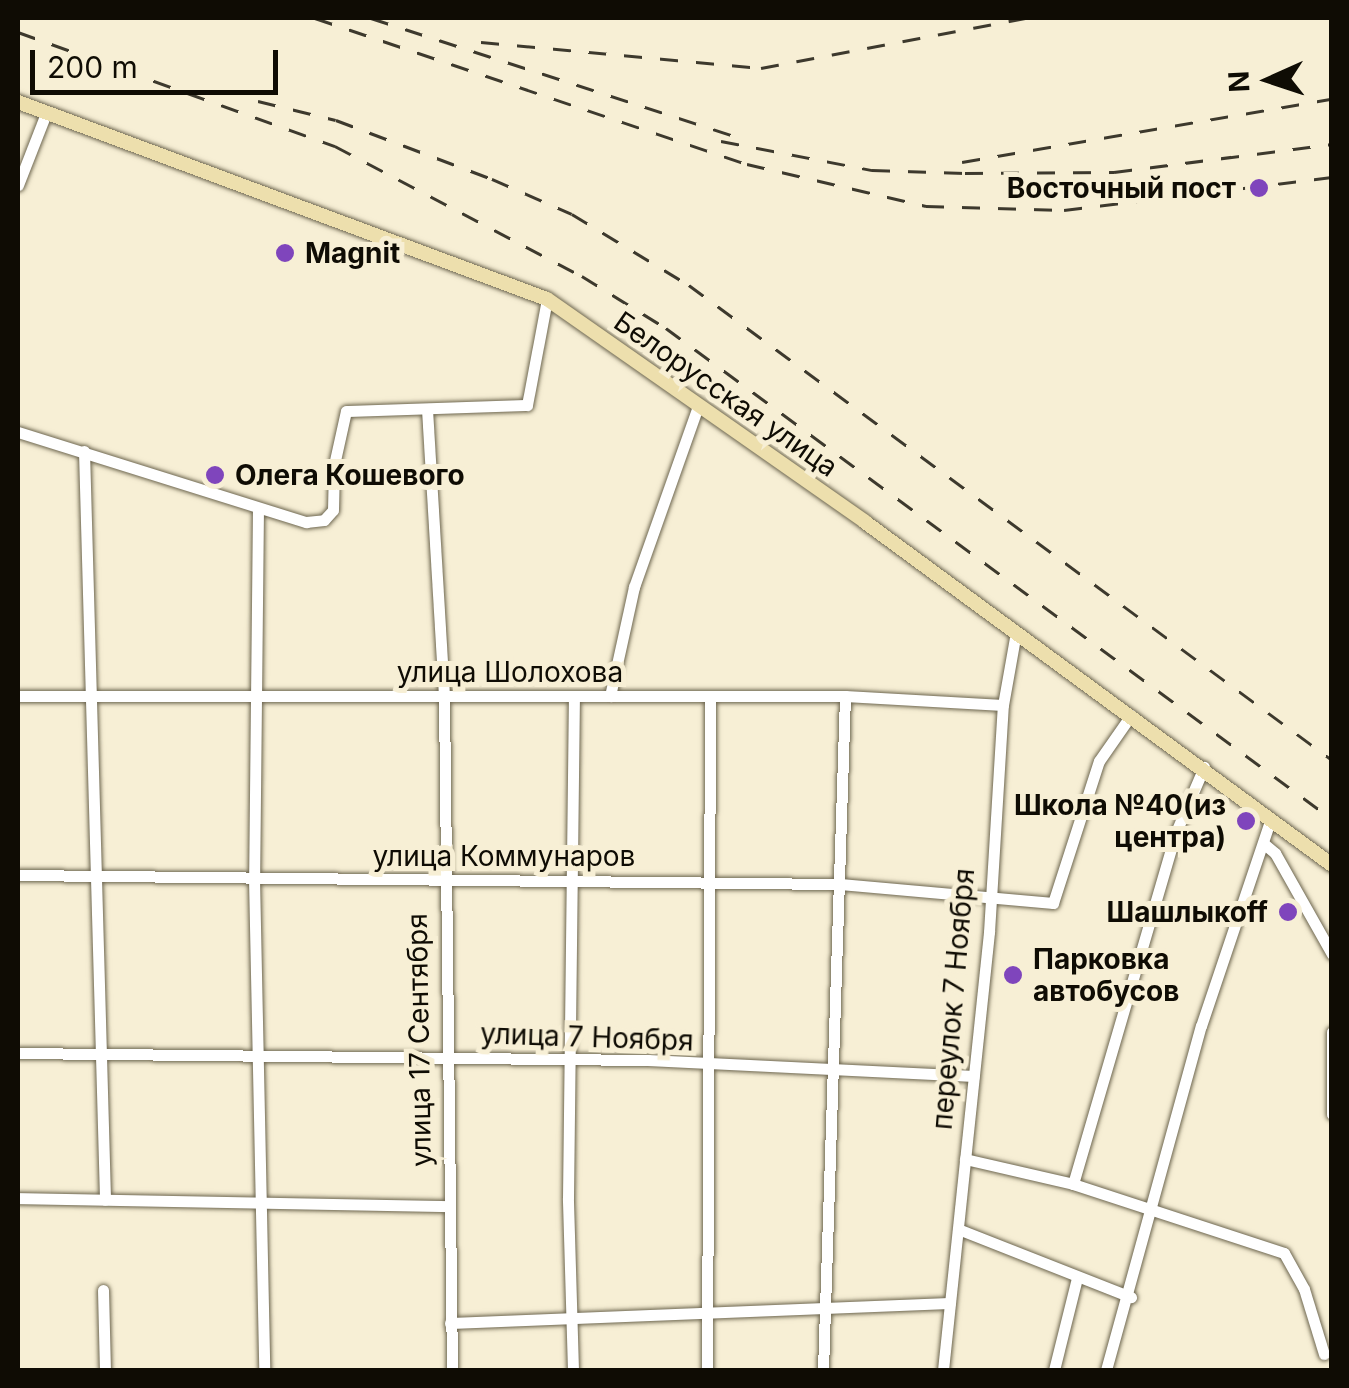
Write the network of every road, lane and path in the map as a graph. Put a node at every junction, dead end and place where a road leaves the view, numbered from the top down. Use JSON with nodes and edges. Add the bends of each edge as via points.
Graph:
{"nodes":[{"id":1,"x":18,"y":102,"type":"edge"},
{"id":2,"x":46,"y":113,"type":"junction"},
{"id":3,"x":18,"y":185,"type":"edge"},
{"id":4,"x":547,"y":300,"type":"junction"},
{"id":5,"x":427,"y":409,"type":"junction"},
{"id":6,"x":697,"y":409,"type":"junction"},
{"id":7,"x":18,"y":432,"type":"edge"},
{"id":8,"x":84,"y":451,"type":"junction"},
{"id":9,"x":258,"y":508,"type":"junction"},
{"id":10,"x":1016,"y":632,"type":"junction"},
{"id":11,"x":96,"y":695,"type":"junction"},
{"id":12,"x":18,"y":696,"type":"edge"},
{"id":13,"x":574,"y":696,"type":"junction"},
{"id":14,"x":610,"y":696,"type":"junction"},
{"id":15,"x":845,"y":696,"type":"junction"},
{"id":16,"x":254,"y":698,"type":"junction"},
{"id":17,"x":444,"y":698,"type":"junction"},
{"id":18,"x":710,"y":698,"type":"junction"},
{"id":19,"x":1003,"y":705,"type":"junction"},
{"id":20,"x":1131,"y":715,"type":"junction"},
{"id":21,"x":1204,"y":767,"type":"junction"},
{"id":22,"x":1271,"y":818,"type":"junction"},
{"id":23,"x":1263,"y":843,"type":"junction"},
{"id":24,"x":1332,"y":865,"type":"edge"},
{"id":25,"x":18,"y":875,"type":"edge"},
{"id":26,"x":101,"y":876,"type":"junction"},
{"id":27,"x":254,"y":878,"type":"junction"},
{"id":28,"x":441,"y":882,"type":"junction"},
{"id":29,"x":572,"y":882,"type":"junction"},
{"id":30,"x":706,"y":882,"type":"junction"},
{"id":31,"x":840,"y":884,"type":"junction"},
{"id":32,"x":989,"y":893,"type":"junction"},
{"id":33,"x":1332,"y":954,"type":"edge"},
{"id":34,"x":1332,"y":1032,"type":"edge"},
{"id":35,"x":104,"y":1051,"type":"junction"},
{"id":36,"x":18,"y":1053,"type":"edge"},
{"id":37,"x":256,"y":1055,"type":"junction"},
{"id":38,"x":443,"y":1057,"type":"junction"},
{"id":39,"x":575,"y":1060,"type":"junction"},
{"id":40,"x":704,"y":1067,"type":"junction"},
{"id":41,"x":834,"y":1074,"type":"junction"},
{"id":42,"x":974,"y":1076,"type":"junction"},
{"id":43,"x":1332,"y":1114,"type":"edge"},
{"id":44,"x":964,"y":1159,"type":"junction"},
{"id":45,"x":1072,"y":1184,"type":"junction"},
{"id":46,"x":18,"y":1198,"type":"edge"},
{"id":47,"x":105,"y":1200,"type":"junction"},
{"id":48,"x":259,"y":1204,"type":"junction"},
{"id":49,"x":448,"y":1206,"type":"junction"},
{"id":50,"x":1153,"y":1209,"type":"junction"},
{"id":51,"x":958,"y":1229,"type":"junction"},
{"id":52,"x":1077,"y":1278,"type":"junction"},
{"id":53,"x":103,"y":1290,"type":"dead end"},
{"id":54,"x":1131,"y":1297,"type":"junction"},
{"id":55,"x":950,"y":1303,"type":"junction"},
{"id":56,"x":706,"y":1312,"type":"junction"},
{"id":57,"x":822,"y":1312,"type":"junction"},
{"id":58,"x":571,"y":1318,"type":"junction"},
{"id":59,"x":450,"y":1323,"type":"junction"},
{"id":60,"x":1324,"y":1354,"type":"dead end"},
{"id":61,"x":105,"y":1370,"type":"edge"},
{"id":62,"x":264,"y":1370,"type":"edge"},
{"id":63,"x":452,"y":1370,"type":"edge"},
{"id":64,"x":573,"y":1370,"type":"edge"},
{"id":65,"x":707,"y":1370,"type":"edge"},
{"id":66,"x":822,"y":1370,"type":"edge"},
{"id":67,"x":943,"y":1370,"type":"edge"},
{"id":68,"x":1054,"y":1370,"type":"edge"},
{"id":69,"x":1106,"y":1370,"type":"edge"}],
"edges":[{"from":1,"to":2,"type":"main road","name":"Белорусская улица"},
{"from":2,"to":3,"type":"street"},
{"from":2,"to":4,"type":"main road","name":"Белорусская улица"},
{"from":4,"to":5,"type":"street","via":[[526,405]]},
{"from":4,"to":6,"type":"main road","name":"Белорусская улица"},
{"from":5,"to":9,"type":"street","via":[[346,410],[333,510],[324,520],[306,522]]},
{"from":5,"to":17,"type":"street","name":"улица 17 Сентября"},
{"from":6,"to":10,"type":"main road","name":"Белорусская улица"},
{"from":6,"to":14,"type":"street","via":[[634,588]]},
{"from":7,"to":8,"type":"street"},
{"from":8,"to":9,"type":"street"},
{"from":8,"to":11,"type":"street"},
{"from":9,"to":16,"type":"street"},
{"from":10,"to":19,"type":"street","name":"переулок 7 Ноября"},
{"from":10,"to":20,"type":"main road","name":"Белорусская улица"},
{"from":11,"to":12,"type":"street","name":"улица Шолохова"},
{"from":11,"to":16,"type":"street","name":"улица Шолохова"},
{"from":11,"to":26,"type":"street"},
{"from":13,"to":14,"type":"street","name":"улица Шолохова"},
{"from":13,"to":17,"type":"street","name":"улица Шолохова"},
{"from":13,"to":29,"type":"street"},
{"from":14,"to":18,"type":"street","name":"улица Шолохова"},
{"from":15,"to":18,"type":"street","name":"улица Шолохова"},
{"from":15,"to":19,"type":"street","name":"улица Шолохова"},
{"from":15,"to":31,"type":"street"},
{"from":16,"to":17,"type":"street","name":"улица Шолохова"},
{"from":16,"to":27,"type":"street"},
{"from":17,"to":28,"type":"street","name":"улица 17 Сентября"},
{"from":18,"to":30,"type":"street"},
{"from":19,"to":32,"type":"street","name":"переулок 7 Ноября"},
{"from":20,"to":21,"type":"main road","name":"Белорусская улица"},
{"from":20,"to":32,"type":"street","name":"улица Коммунаров","via":[[1099,761],[1056,901]]},
{"from":21,"to":22,"type":"main road","name":"Белорусская улица"},
{"from":21,"to":45,"type":"street","via":[[1176,832]]},
{"from":22,"to":23,"type":"street"},
{"from":22,"to":24,"type":"main road","name":"Белорусская улица"},
{"from":23,"to":33,"type":"street","via":[[1275,852]]},
{"from":23,"to":50,"type":"street","via":[[1201,1026]]},
{"from":25,"to":26,"type":"street","name":"улица Коммунаров"},
{"from":26,"to":27,"type":"street","name":"улица Коммунаров"},
{"from":26,"to":35,"type":"street"},
{"from":27,"to":28,"type":"street","name":"улица Коммунаров"},
{"from":27,"to":37,"type":"street"},
{"from":28,"to":29,"type":"street","name":"улица Коммунаров"},
{"from":28,"to":38,"type":"street","name":"улица 17 Сентября"},
{"from":29,"to":30,"type":"street","name":"улица Коммунаров"},
{"from":29,"to":39,"type":"street"},
{"from":30,"to":31,"type":"street","name":"улица Коммунаров"},
{"from":30,"to":40,"type":"street"},
{"from":31,"to":32,"type":"street","name":"улица Коммунаров"},
{"from":31,"to":41,"type":"street"},
{"from":32,"to":42,"type":"street","name":"переулок 7 Ноября"},
{"from":34,"to":43,"type":"street"},
{"from":35,"to":36,"type":"street","name":"улица 7 Ноября"},
{"from":35,"to":37,"type":"street","name":"улица 7 Ноября"},
{"from":35,"to":47,"type":"street"},
{"from":37,"to":38,"type":"street","name":"улица 7 Ноября"},
{"from":37,"to":48,"type":"street"},
{"from":38,"to":39,"type":"street","name":"улица 7 Ноября"},
{"from":38,"to":49,"type":"street","name":"улица 17 Сентября"},
{"from":39,"to":40,"type":"street","name":"улица 7 Ноября"},
{"from":39,"to":58,"type":"street"},
{"from":40,"to":41,"type":"street","name":"улица 7 Ноября"},
{"from":40,"to":56,"type":"street"},
{"from":41,"to":42,"type":"street","name":"улица 7 Ноября"},
{"from":41,"to":57,"type":"street"},
{"from":42,"to":44,"type":"street","name":"переулок 7 Ноября"},
{"from":44,"to":45,"type":"street"},
{"from":44,"to":51,"type":"street","name":"переулок 7 Ноября"},
{"from":45,"to":50,"type":"street"},
{"from":46,"to":47,"type":"street"},
{"from":47,"to":48,"type":"street"},
{"from":48,"to":49,"type":"street"},
{"from":48,"to":62,"type":"street"},
{"from":49,"to":59,"type":"street","name":"улица 17 Сентября"},
{"from":50,"to":54,"type":"street"},
{"from":50,"to":60,"type":"street","via":[[1287,1255]]},
{"from":51,"to":52,"type":"street"},
{"from":51,"to":55,"type":"street","name":"переулок 7 Ноября"},
{"from":52,"to":54,"type":"street"},
{"from":52,"to":68,"type":"street"},
{"from":53,"to":61,"type":"street"},
{"from":54,"to":69,"type":"street"},
{"from":55,"to":57,"type":"street"},
{"from":55,"to":67,"type":"street","name":"переулок 7 Ноября"},
{"from":56,"to":57,"type":"street"},
{"from":56,"to":58,"type":"street"},
{"from":56,"to":65,"type":"street"},
{"from":57,"to":66,"type":"street"},
{"from":58,"to":59,"type":"street"},
{"from":58,"to":64,"type":"street"},
{"from":59,"to":63,"type":"street","name":"улица 17 Сентября"}]}
